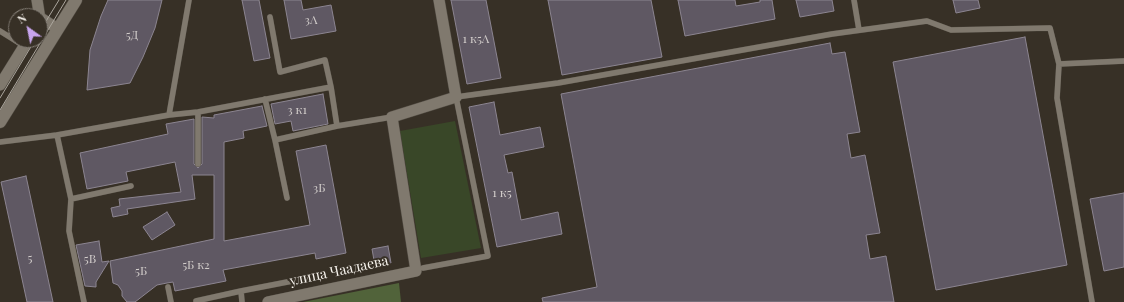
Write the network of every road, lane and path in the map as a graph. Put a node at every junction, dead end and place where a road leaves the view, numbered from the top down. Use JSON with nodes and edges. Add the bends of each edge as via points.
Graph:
{"nodes":[{"id":1,"x":76,"y":0,"type":"edge"},
{"id":2,"x":189,"y":0,"type":"edge"},
{"id":3,"x":439,"y":0,"type":"edge"},
{"id":4,"x":854,"y":0,"type":"edge"},
{"id":5,"x":270,"y":17,"type":"dead end"},
{"id":6,"x":48,"y":23,"type":"edge"},
{"id":7,"x":58,"y":29,"type":"junction"},
{"id":8,"x":859,"y":30,"type":"junction"},
{"id":9,"x":23,"y":48,"type":"edge"},
{"id":10,"x":1124,"y":61,"type":"edge"},
{"id":11,"x":1059,"y":64,"type":"junction"},
{"id":12,"x":0,"y":85,"type":"edge"},
{"id":13,"x":331,"y":87,"type":"junction"},
{"id":14,"x":456,"y":97,"type":"junction"},
{"id":15,"x":265,"y":99,"type":"junction"},
{"id":16,"x":198,"y":112,"type":"junction"},
{"id":17,"x":169,"y":115,"type":"junction"},
{"id":18,"x":392,"y":118,"type":"junction"},
{"id":19,"x":0,"y":122,"type":"edge"},
{"id":20,"x":337,"y":126,"type":"junction"},
{"id":21,"x":56,"y":135,"type":"junction"},
{"id":22,"x":275,"y":140,"type":"junction"},
{"id":23,"x":0,"y":142,"type":"edge"},
{"id":24,"x":198,"y":164,"type":"dead end"},
{"id":25,"x":131,"y":186,"type":"dead end"},
{"id":26,"x":287,"y":198,"type":"dead end"},
{"id":27,"x":71,"y":199,"type":"junction"},
{"id":28,"x":419,"y":270,"type":"junction"},
{"id":29,"x":313,"y":277,"type":"dead end"},
{"id":30,"x":168,"y":287,"type":"dead end"},
{"id":31,"x":241,"y":291,"type":"junction"},
{"id":32,"x":283,"y":300,"type":"edge"},
{"id":33,"x":196,"y":301,"type":"edge"},
{"id":34,"x":84,"y":302,"type":"edge"},
{"id":35,"x":171,"y":302,"type":"edge"},
{"id":36,"x":242,"y":302,"type":"edge"},
{"id":37,"x":268,"y":302,"type":"edge"},
{"id":38,"x":1092,"y":302,"type":"edge"}],
"edges":[{"from":1,"to":7,"type":"street"},
{"from":2,"to":17,"type":"lane"},
{"from":3,"to":14,"type":"street"},
{"from":4,"to":8,"type":"lane"},
{"from":5,"to":13,"type":"lane","via":[[280,72],[325,60]]},
{"from":6,"to":7,"type":"street"},
{"from":7,"to":19,"type":"street"},
{"from":8,"to":11,"type":"lane","via":[[927,22],[951,30],[1050,28]]},
{"from":8,"to":14,"type":"lane","via":[[558,83]]},
{"from":9,"to":12,"type":"street"},
{"from":10,"to":11,"type":"lane"},
{"from":11,"to":38,"type":"lane","via":[[1057,98]]},
{"from":13,"to":15,"type":"lane"},
{"from":13,"to":20,"type":"lane"},
{"from":14,"to":18,"type":"street"},
{"from":14,"to":28,"type":"lane","via":[[488,256]]},
{"from":15,"to":16,"type":"lane"},
{"from":15,"to":22,"type":"lane"},
{"from":16,"to":17,"type":"lane"},
{"from":16,"to":24,"type":"lane"},
{"from":17,"to":21,"type":"lane"},
{"from":18,"to":20,"type":"lane"},
{"from":18,"to":28,"type":"street"},
{"from":20,"to":22,"type":"lane"},
{"from":21,"to":23,"type":"lane"},
{"from":21,"to":27,"type":"lane"},
{"from":22,"to":26,"type":"lane"},
{"from":25,"to":27,"type":"lane"},
{"from":27,"to":34,"type":"lane","via":[[69,231]]},
{"from":28,"to":32,"type":"street","name":"улица Чаадаева"},
{"from":29,"to":31,"type":"lane"},
{"from":30,"to":35,"type":"lane"},
{"from":31,"to":33,"type":"lane"},
{"from":31,"to":36,"type":"lane"},
{"from":32,"to":37,"type":"street","name":"улица Чаадаева"}]}
